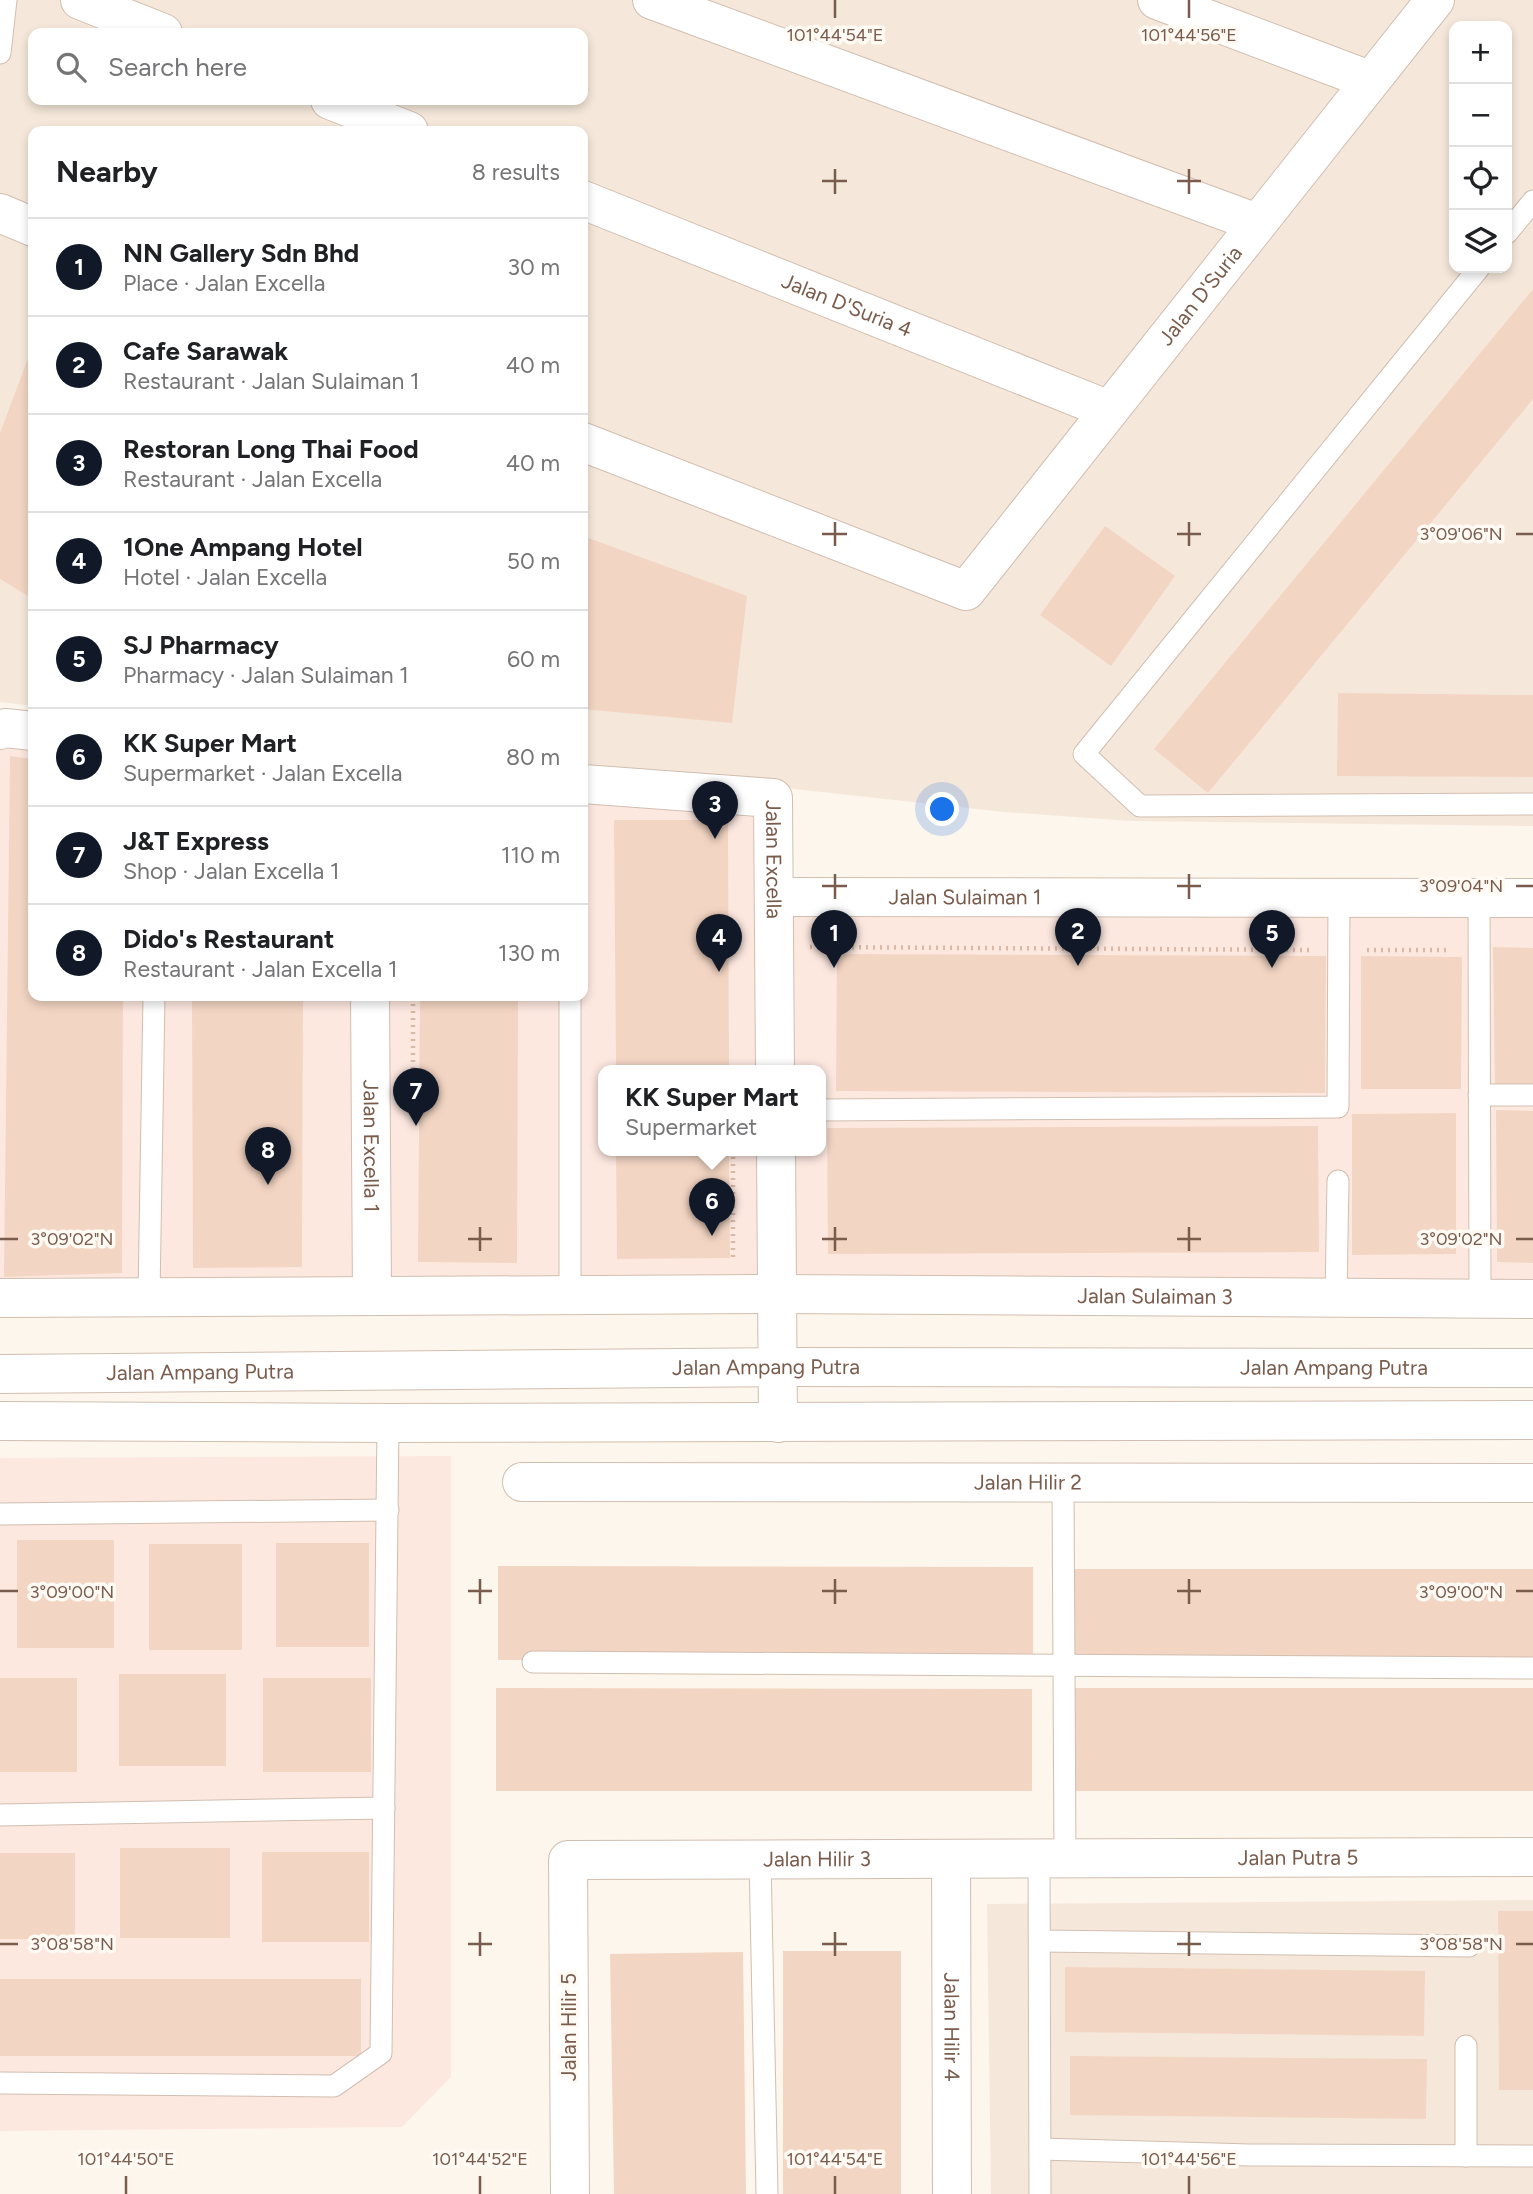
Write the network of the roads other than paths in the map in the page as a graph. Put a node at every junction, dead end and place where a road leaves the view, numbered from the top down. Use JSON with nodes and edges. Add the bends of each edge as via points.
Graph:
{"nodes":[{"id":1,"x":6,"y":0,"type":"edge"},
{"id":2,"x":80,"y":0,"type":"edge"},
{"id":3,"x":652,"y":0,"type":"edge"},
{"id":4,"x":1157,"y":0,"type":"edge"},
{"id":5,"x":1435,"y":0,"type":"edge"},
{"id":6,"x":150,"y":28,"type":"edge"},
{"id":7,"x":0,"y":53,"type":"edge"},
{"id":8,"x":1370,"y":80,"type":"junction"},
{"id":9,"x":343,"y":105,"type":"edge"},
{"id":10,"x":396,"y":126,"type":"edge"},
{"id":11,"x":1533,"y":201,"type":"edge"},
{"id":12,"x":588,"y":202,"type":"edge"},
{"id":13,"x":0,"y":213,"type":"edge"},
{"id":14,"x":1256,"y":223,"type":"junction"},
{"id":15,"x":28,"y":225,"type":"edge"},
{"id":16,"x":1512,"y":227,"type":"edge"},
{"id":17,"x":1475,"y":273,"type":"edge"},
{"id":18,"x":1109,"y":410,"type":"junction"},
{"id":19,"x":588,"y":444,"type":"edge"},
{"id":20,"x":0,"y":730,"type":"edge"},
{"id":21,"x":28,"y":730,"type":"edge"},
{"id":22,"x":588,"y":784,"type":"edge"},
{"id":23,"x":1533,"y":804,"type":"edge"},
{"id":24,"x":774,"y":897,"type":"junction"},
{"id":25,"x":1339,"y":897,"type":"junction"},
{"id":26,"x":1479,"y":897,"type":"junction"},
{"id":27,"x":1533,"y":898,"type":"edge"},
{"id":28,"x":154,"y":1001,"type":"edge"},
{"id":29,"x":370,"y":1001,"type":"edge"},
{"id":30,"x":570,"y":1001,"type":"edge"},
{"id":31,"x":775,"y":1065,"type":"edge"},
{"id":32,"x":1479,"y":1095,"type":"junction"},
{"id":33,"x":1533,"y":1096,"type":"edge"},
{"id":34,"x":826,"y":1110,"type":"edge"},
{"id":35,"x":776,"y":1156,"type":"edge"},
{"id":36,"x":1338,"y":1181,"type":"dead end"},
{"id":37,"x":777,"y":1294,"type":"junction"},
{"id":38,"x":149,"y":1296,"type":"junction"},
{"id":39,"x":372,"y":1296,"type":"junction"},
{"id":40,"x":570,"y":1296,"type":"junction"},
{"id":41,"x":1336,"y":1297,"type":"junction"},
{"id":42,"x":0,"y":1298,"type":"edge"},
{"id":43,"x":1480,"y":1298,"type":"junction"},
{"id":44,"x":1533,"y":1299,"type":"edge"},
{"id":45,"x":778,"y":1367,"type":"junction"},
{"id":46,"x":1533,"y":1368,"type":"edge"},
{"id":47,"x":0,"y":1374,"type":"edge"},
{"id":48,"x":1533,"y":1420,"type":"edge"},
{"id":49,"x":0,"y":1421,"type":"edge"},
{"id":50,"x":388,"y":1423,"type":"junction"},
{"id":51,"x":778,"y":1423,"type":"junction"},
{"id":52,"x":1063,"y":1481,"type":"junction"},
{"id":53,"x":522,"y":1482,"type":"dead end"},
{"id":54,"x":1533,"y":1483,"type":"edge"},
{"id":55,"x":388,"y":1510,"type":"junction"},
{"id":56,"x":0,"y":1514,"type":"edge"},
{"id":57,"x":533,"y":1662,"type":"dead end"},
{"id":58,"x":1064,"y":1665,"type":"junction"},
{"id":59,"x":1533,"y":1668,"type":"edge"},
{"id":60,"x":384,"y":1808,"type":"junction"},
{"id":61,"x":0,"y":1815,"type":"edge"},
{"id":62,"x":1533,"y":1857,"type":"edge"},
{"id":63,"x":1052,"y":1858,"type":"junction"},
{"id":64,"x":951,"y":1859,"type":"junction"},
{"id":65,"x":568,"y":1860,"type":"joint"},
{"id":66,"x":760,"y":1860,"type":"junction"},
{"id":67,"x":1040,"y":1941,"type":"junction"},
{"id":68,"x":1469,"y":1945,"type":"dead end"},
{"id":69,"x":1466,"y":2046,"type":"dead end"},
{"id":70,"x":0,"y":2083,"type":"edge"},
{"id":71,"x":1040,"y":2149,"type":"junction"},
{"id":72,"x":1466,"y":2155,"type":"junction"},
{"id":73,"x":1533,"y":2156,"type":"edge"},
{"id":74,"x":570,"y":2194,"type":"edge"},
{"id":75,"x":766,"y":2194,"type":"edge"},
{"id":76,"x":952,"y":2194,"type":"edge"},
{"id":77,"x":1040,"y":2194,"type":"edge"}],
"edges":[{"from":1,"to":7,"type":"lane"},
{"from":2,"to":6,"type":"street"},
{"from":3,"to":14,"type":"street"},
{"from":4,"to":8,"type":"street"},
{"from":5,"to":8,"type":"street","name":"Jalan D'Suria"},
{"from":8,"to":14,"type":"street","name":"Jalan D'Suria"},
{"from":9,"to":10,"type":"street"},
{"from":11,"to":16,"type":"lane"},
{"from":12,"to":18,"type":"street","name":"Jalan D'Suria 4"},
{"from":13,"to":15,"type":"street"},
{"from":14,"to":18,"type":"street","name":"Jalan D'Suria"},
{"from":17,"to":23,"type":"lane","via":[[1084,754],[1140,806]]},
{"from":18,"to":19,"type":"street","name":"Jalan D'Suria","via":[[966,591]]},
{"from":20,"to":21,"type":"street"},
{"from":22,"to":24,"type":"street","name":"Jalan Excella","via":[[773,798]]},
{"from":24,"to":25,"type":"street","name":"Jalan Sulaiman 1"},
{"from":24,"to":31,"type":"street","name":"Jalan Excella"},
{"from":25,"to":26,"type":"street","name":"Jalan Sulaiman 1"},
{"from":25,"to":34,"type":"lane","via":[[1338,1107]]},
{"from":26,"to":27,"type":"street","name":"Jalan Sulaiman 1"},
{"from":26,"to":32,"type":"lane"},
{"from":28,"to":38,"type":"lane"},
{"from":29,"to":39,"type":"street","name":"Jalan Excella 1"},
{"from":30,"to":40,"type":"lane"},
{"from":32,"to":33,"type":"lane"},
{"from":32,"to":43,"type":"lane"},
{"from":35,"to":37,"type":"street"},
{"from":36,"to":41,"type":"lane"},
{"from":37,"to":40,"type":"street","name":"Jalan Sulaiman 3"},
{"from":37,"to":41,"type":"street","name":"Jalan Sulaiman 3"},
{"from":37,"to":45,"type":"street"},
{"from":38,"to":39,"type":"street","name":"Jalan Sulaiman 3"},
{"from":38,"to":42,"type":"street","name":"Jalan Sulaiman 3"},
{"from":39,"to":40,"type":"street","name":"Jalan Sulaiman 3"},
{"from":41,"to":43,"type":"street","name":"Jalan Sulaiman 3"},
{"from":43,"to":44,"type":"street","name":"Jalan Sulaiman 3"},
{"from":45,"to":46,"type":"street","name":"Jalan Ampang Putra"},
{"from":45,"to":47,"type":"street","name":"Jalan Ampang Putra"},
{"from":45,"to":51,"type":"street"},
{"from":48,"to":51,"type":"street"},
{"from":49,"to":50,"type":"street"},
{"from":50,"to":51,"type":"street"},
{"from":50,"to":55,"type":"lane"},
{"from":52,"to":53,"type":"street","name":"Jalan Hilir 2"},
{"from":52,"to":54,"type":"street","name":"Jalan Hilir 2"},
{"from":52,"to":58,"type":"lane"},
{"from":55,"to":56,"type":"lane"},
{"from":55,"to":60,"type":"lane"},
{"from":57,"to":58,"type":"lane"},
{"from":58,"to":59,"type":"lane"},
{"from":58,"to":63,"type":"lane"},
{"from":60,"to":61,"type":"lane"},
{"from":60,"to":70,"type":"lane","via":[[381,2053],[334,2086]]},
{"from":62,"to":63,"type":"street","name":"Jalan Putra 5"},
{"from":63,"to":64,"type":"street","name":"Jalan Hilir 3"},
{"from":63,"to":67,"type":"lane"},
{"from":64,"to":66,"type":"street","name":"Jalan Hilir 3"},
{"from":64,"to":76,"type":"street","name":"Jalan Hilir 4"},
{"from":65,"to":66,"type":"street","name":"Jalan Hilir 3"},
{"from":65,"to":74,"type":"street","name":"Jalan Hilir 5"},
{"from":66,"to":75,"type":"lane"},
{"from":67,"to":68,"type":"lane"},
{"from":67,"to":71,"type":"lane"},
{"from":69,"to":72,"type":"lane"},
{"from":71,"to":72,"type":"lane"},
{"from":71,"to":77,"type":"lane"},
{"from":72,"to":73,"type":"lane"}]}
